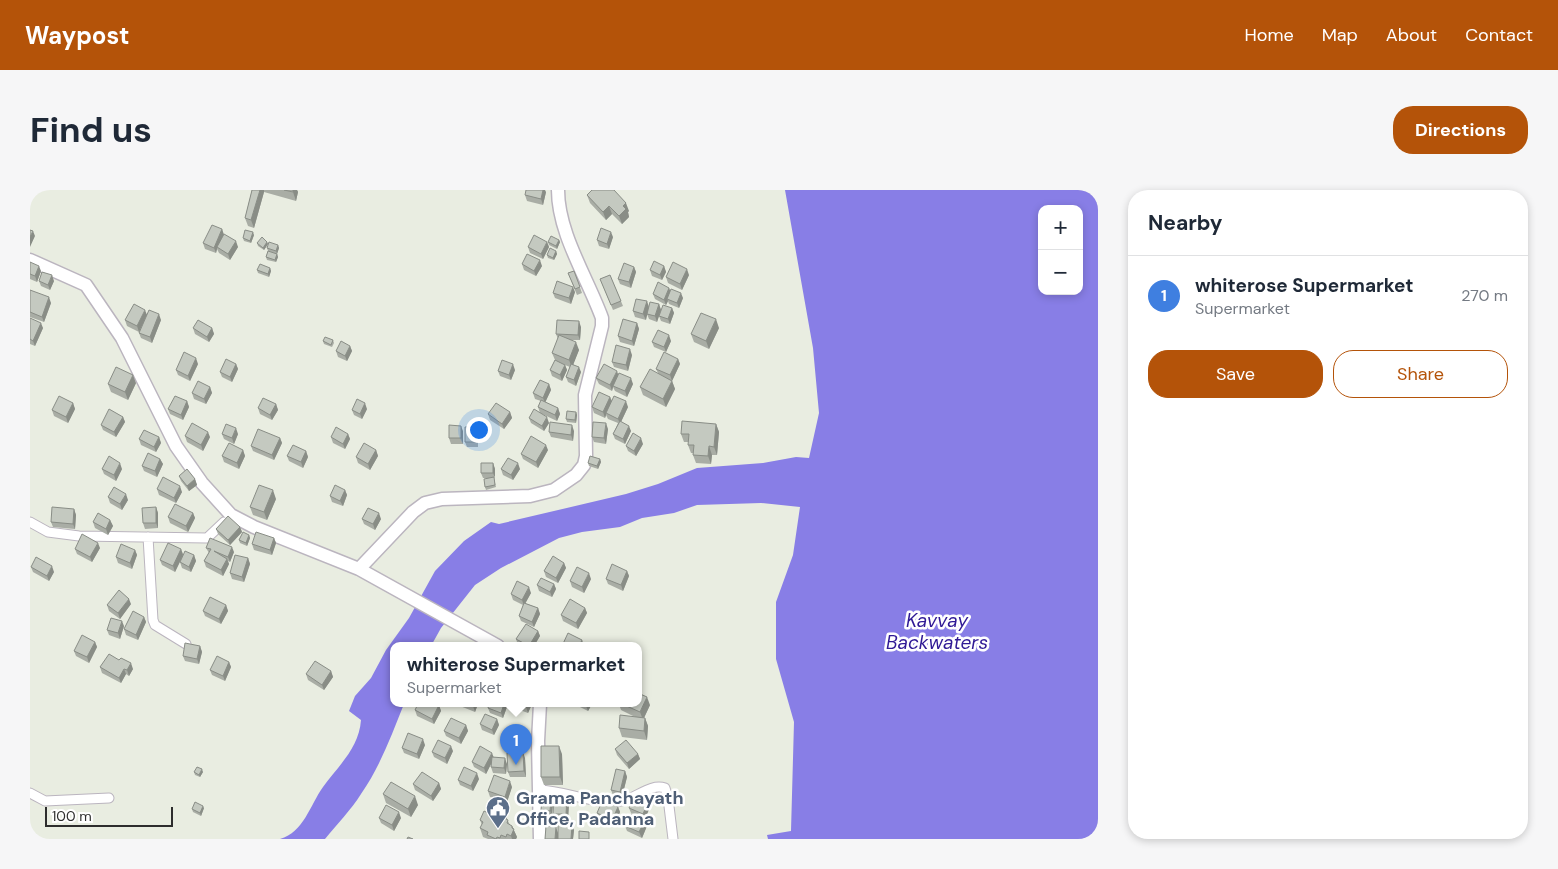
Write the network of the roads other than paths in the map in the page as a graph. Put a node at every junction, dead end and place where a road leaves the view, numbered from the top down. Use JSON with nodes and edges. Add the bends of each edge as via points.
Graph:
{"nodes":[{"id":1,"x":558,"y":190,"type":"edge"},
{"id":2,"x":30,"y":260,"type":"edge"},
{"id":3,"x":231,"y":514,"type":"junction"},
{"id":4,"x":30,"y":522,"type":"edge"},
{"id":5,"x":148,"y":537,"type":"junction"},
{"id":6,"x":359,"y":569,"type":"junction"},
{"id":7,"x":491,"y":642,"type":"edge"},
{"id":8,"x":186,"y":644,"type":"edge"},
{"id":9,"x":540,"y":707,"type":"edge"},
{"id":10,"x":539,"y":790,"type":"junction"},
{"id":11,"x":30,"y":793,"type":"edge"},
{"id":12,"x":109,"y":798,"type":"dead end"},
{"id":13,"x":540,"y":839,"type":"edge"},
{"id":14,"x":674,"y":839,"type":"edge"}],
"edges":[{"from":1,"to":6,"type":"main road","via":[[563,227],[602,318],[585,395],[584,465],[576,476],[554,490],[530,496],[442,499],[425,503]]},
{"from":2,"to":3,"type":"main road","via":[[86,285],[122,338],[176,446],[202,483]]},
{"from":3,"to":5,"type":"street","via":[[207,538]]},
{"from":3,"to":6,"type":"main road"},
{"from":4,"to":5,"type":"street","via":[[48,532],[79,536]]},
{"from":5,"to":8,"type":"street","via":[[152,620]]},
{"from":6,"to":7,"type":"main road"},
{"from":9,"to":10,"type":"main road"},
{"from":10,"to":13,"type":"main road"},
{"from":10,"to":14,"type":"street","via":[[562,792],[578,798],[619,801],[631,799],[652,788],[665,788]]},
{"from":11,"to":12,"type":"street","via":[[45,800]]}]}
